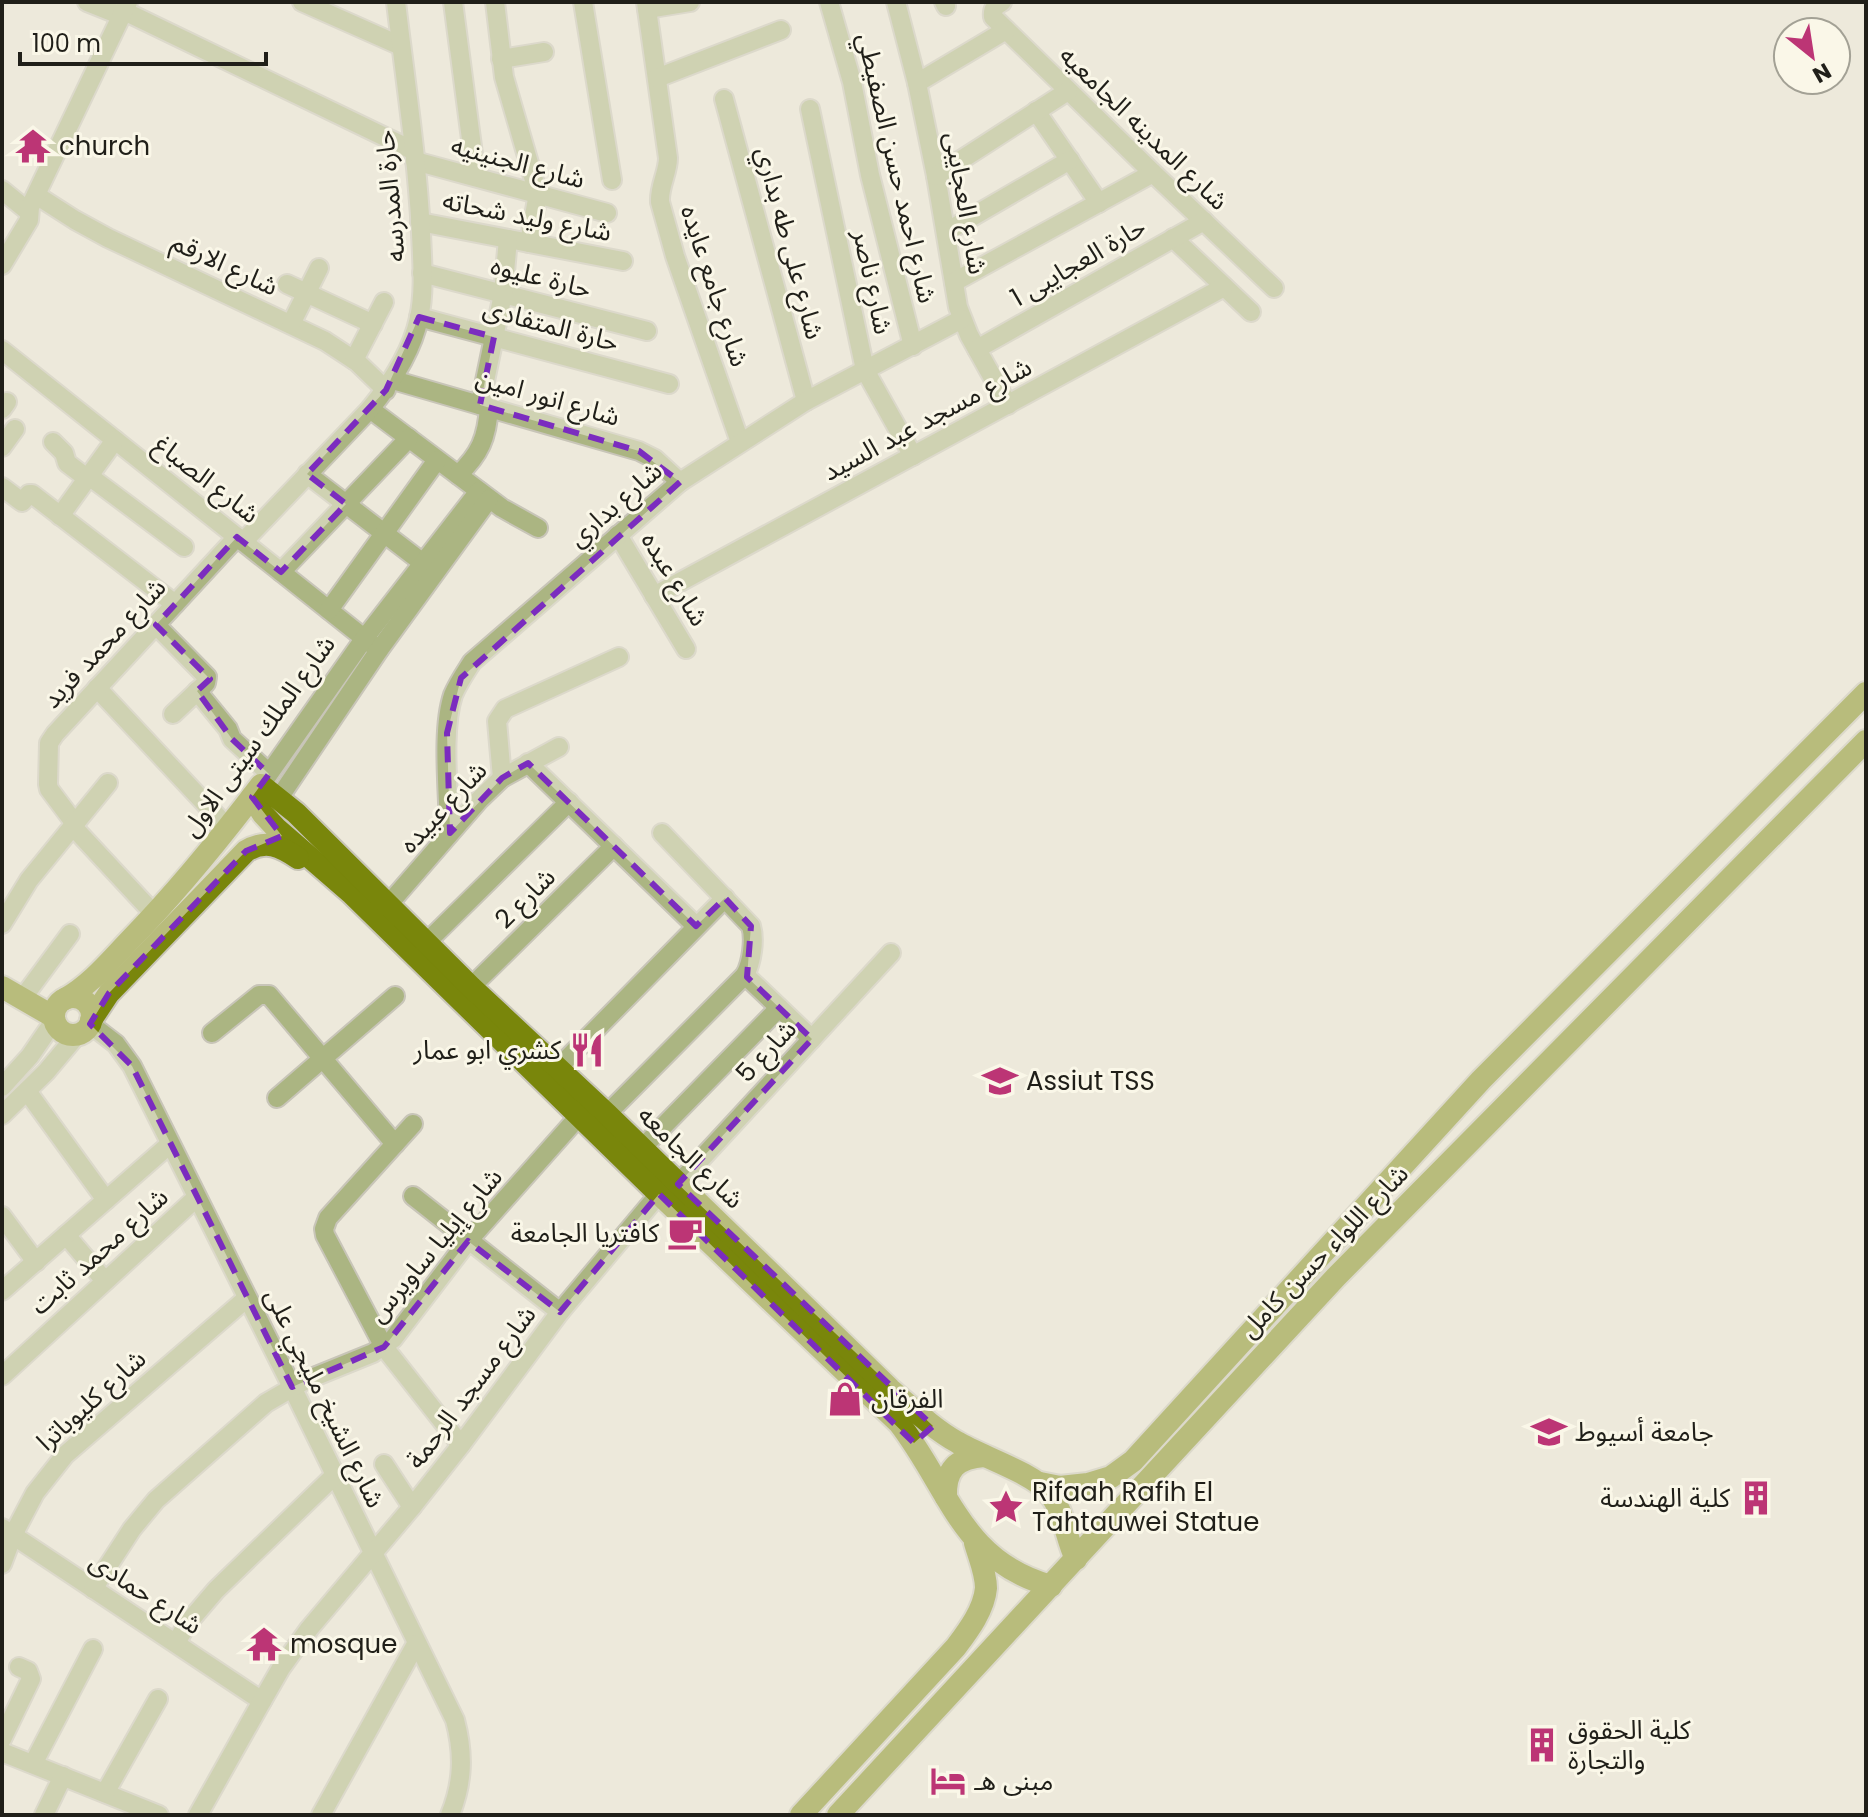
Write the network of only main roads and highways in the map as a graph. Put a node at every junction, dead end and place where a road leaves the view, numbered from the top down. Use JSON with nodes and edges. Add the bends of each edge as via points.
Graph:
{"nodes":[{"id":1,"x":1866,"y":693,"type":"edge"},
{"id":2,"x":1829,"y":729,"type":"junction"},
{"id":3,"x":1860,"y":747,"type":"edge"},
{"id":4,"x":265,"y":788,"type":"junction"},
{"id":5,"x":327,"y":871,"type":"junction"},
{"id":6,"x":382,"y":912,"type":"junction"},
{"id":7,"x":2,"y":987,"type":"edge"},
{"id":8,"x":58,"y":1012,"type":"junction"},
{"id":9,"x":86,"y":1026,"type":"junction"},
{"id":10,"x":1481,"y":1080,"type":"junction"},
{"id":11,"x":1505,"y":1104,"type":"junction"},
{"id":12,"x":593,"y":1110,"type":"junction"},
{"id":13,"x":668,"y":1189,"type":"junction"},
{"id":14,"x":933,"y":1426,"type":"junction"},
{"id":15,"x":914,"y":1443,"type":"junction"},
{"id":16,"x":984,"y":1456,"type":"junction"},
{"id":17,"x":1040,"y":1483,"type":"junction"},
{"id":18,"x":946,"y":1497,"type":"junction"},
{"id":19,"x":973,"y":1538,"type":"junction"},
{"id":20,"x":1076,"y":1559,"type":"junction"},
{"id":21,"x":1051,"y":1586,"type":"junction"},
{"id":22,"x":801,"y":1815,"type":"edge"},
{"id":23,"x":838,"y":1815,"type":"edge"}],
"edges":[{"from":1,"to":2,"type":"main road","name":"شارع اللواء حسن كامل"},
{"from":2,"to":3,"type":"main road"},
{"from":2,"to":10,"type":"main road","name":"شارع اللواء حسن كامل"},
{"from":3,"to":11,"type":"main road","name":"شارع اللواء حسن كامل"},
{"from":4,"to":5,"type":"main road","name":"شارع الجامعه","via":[[263,814]]},
{"from":4,"to":6,"type":"main road","name":"شارع الجامعه"},
{"from":4,"to":8,"type":"main road","name":"شارع الملك سيتى الاول","via":[[155,915]]},
{"from":5,"to":6,"type":"main road","name":"شارع الجامعه"},
{"from":5,"to":9,"type":"main road","name":"شارع الملك سيتى الاول","via":[[315,870],[276,845],[260,844],[246,851],[117,985]]},
{"from":6,"to":12,"type":"main road","name":"شارع الجامعه"},
{"from":6,"to":12,"type":"main road","name":"شارع الجامعه","via":[[427,942],[558,1068]]},
{"from":7,"to":8,"type":"main road"},
{"from":8,"to":9,"type":"main road","via":[[60,1031],[71,1035]]},
{"from":8,"to":9,"type":"main road","via":[[71,997],[82,1000],[90,1008]]},
{"from":10,"to":11,"type":"main road"},
{"from":10,"to":17,"type":"main road","name":"شارع اللواء حسن كامل","via":[[1133,1461],[1111,1477],[1088,1484]]},
{"from":11,"to":20,"type":"main road","name":"شارع اللواء حسن كامل","via":[[1336,1277]]},
{"from":12,"to":13,"type":"main road","name":"شارع الجامعه"},
{"from":12,"to":13,"type":"main road","name":"شارع الجامعه","via":[[642,1148]]},
{"from":13,"to":14,"type":"main road","name":"شارع الجامعه"},
{"from":13,"to":15,"type":"main road","name":"شارع الجامعه"},
{"from":14,"to":15,"type":"main road"},
{"from":14,"to":16,"type":"main road","name":"شارع الجامعه"},
{"from":15,"to":18,"type":"main road","name":"شارع الجامعه"},
{"from":16,"to":17,"type":"main road","name":"شارع الجامعه"},
{"from":16,"to":18,"type":"main road","via":[[958,1462],[945,1484]]},
{"from":17,"to":20,"type":"main road","via":[[1060,1512]]},
{"from":18,"to":19,"type":"main road","name":"شارع الجامعه"},
{"from":19,"to":21,"type":"main road","name":"شارع الجامعه","via":[[1008,1569]]},
{"from":19,"to":22,"type":"main road","via":[[986,1590],[969,1629]]},
{"from":20,"to":21,"type":"main road","name":"شارع اللواء حسن كامل"},
{"from":21,"to":23,"type":"main road","name":"شارع اللواء حسن كامل"}]}
